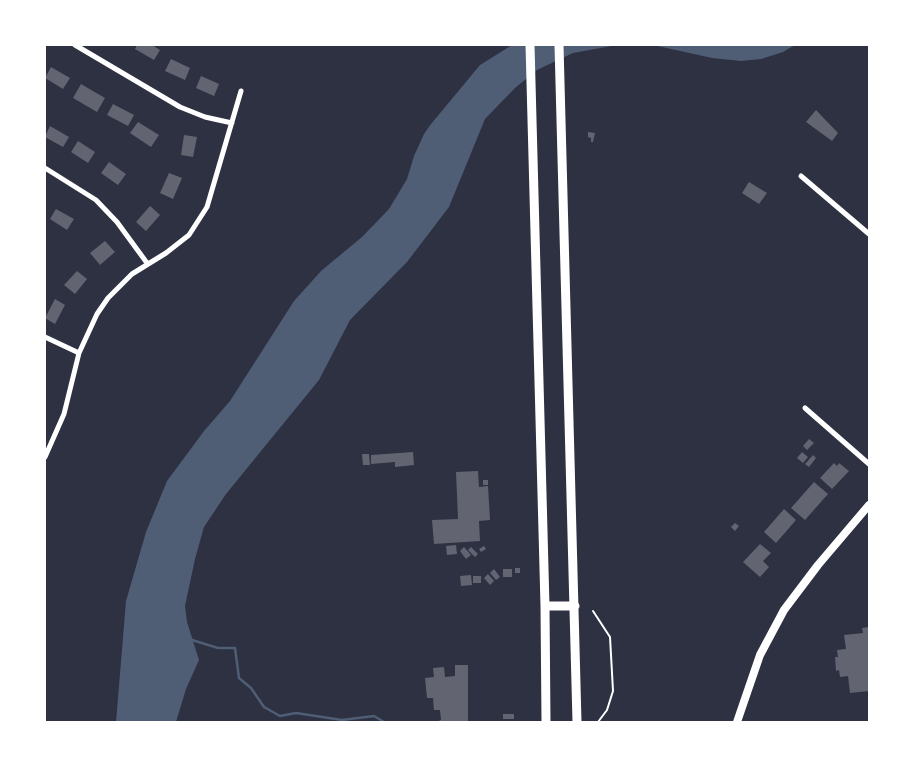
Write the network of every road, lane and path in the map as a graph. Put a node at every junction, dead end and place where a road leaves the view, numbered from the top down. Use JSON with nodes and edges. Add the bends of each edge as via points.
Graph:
{"nodes":[{"id":1,"x":75,"y":45,"type":"edge"},
{"id":2,"x":530,"y":45,"type":"edge"},
{"id":3,"x":559,"y":45,"type":"edge"},
{"id":4,"x":241,"y":91,"type":"dead end"},
{"id":5,"x":232,"y":123,"type":"junction"},
{"id":6,"x":45,"y":168,"type":"edge"},
{"id":7,"x":801,"y":176,"type":"dead end"},
{"id":8,"x":869,"y":234,"type":"edge"},
{"id":9,"x":147,"y":263,"type":"junction"},
{"id":10,"x":45,"y":337,"type":"edge"},
{"id":11,"x":78,"y":352,"type":"junction"},
{"id":12,"x":806,"y":408,"type":"dead end"},
{"id":13,"x":45,"y":457,"type":"edge"},
{"id":14,"x":869,"y":464,"type":"edge"},
{"id":15,"x":869,"y":505,"type":"edge"},
{"id":16,"x":545,"y":606,"type":"junction"},
{"id":17,"x":576,"y":606,"type":"junction"},
{"id":18,"x":593,"y":611,"type":"dead end"},
{"id":19,"x":546,"y":722,"type":"edge"},
{"id":20,"x":577,"y":722,"type":"edge"},
{"id":21,"x":598,"y":722,"type":"edge"},
{"id":22,"x":737,"y":722,"type":"edge"}],
"edges":[{"from":1,"to":5,"type":"street","via":[[180,107]]},
{"from":2,"to":16,"type":"highway"},
{"from":3,"to":17,"type":"highway"},
{"from":4,"to":5,"type":"street"},
{"from":5,"to":9,"type":"street","via":[[212,195],[201,218],[178,244]]},
{"from":6,"to":9,"type":"street","via":[[96,200]]},
{"from":7,"to":8,"type":"street"},
{"from":9,"to":11,"type":"street","via":[[108,298]]},
{"from":10,"to":11,"type":"street"},
{"from":11,"to":13,"type":"street","via":[[64,414]]},
{"from":12,"to":14,"type":"street"},
{"from":15,"to":22,"type":"main road","via":[[818,564],[784,610],[760,655]]},
{"from":16,"to":17,"type":"highway"},
{"from":16,"to":19,"type":"highway"},
{"from":17,"to":20,"type":"highway"},
{"from":18,"to":21,"type":"path","via":[[610,637],[613,682],[607,710]]}]}
